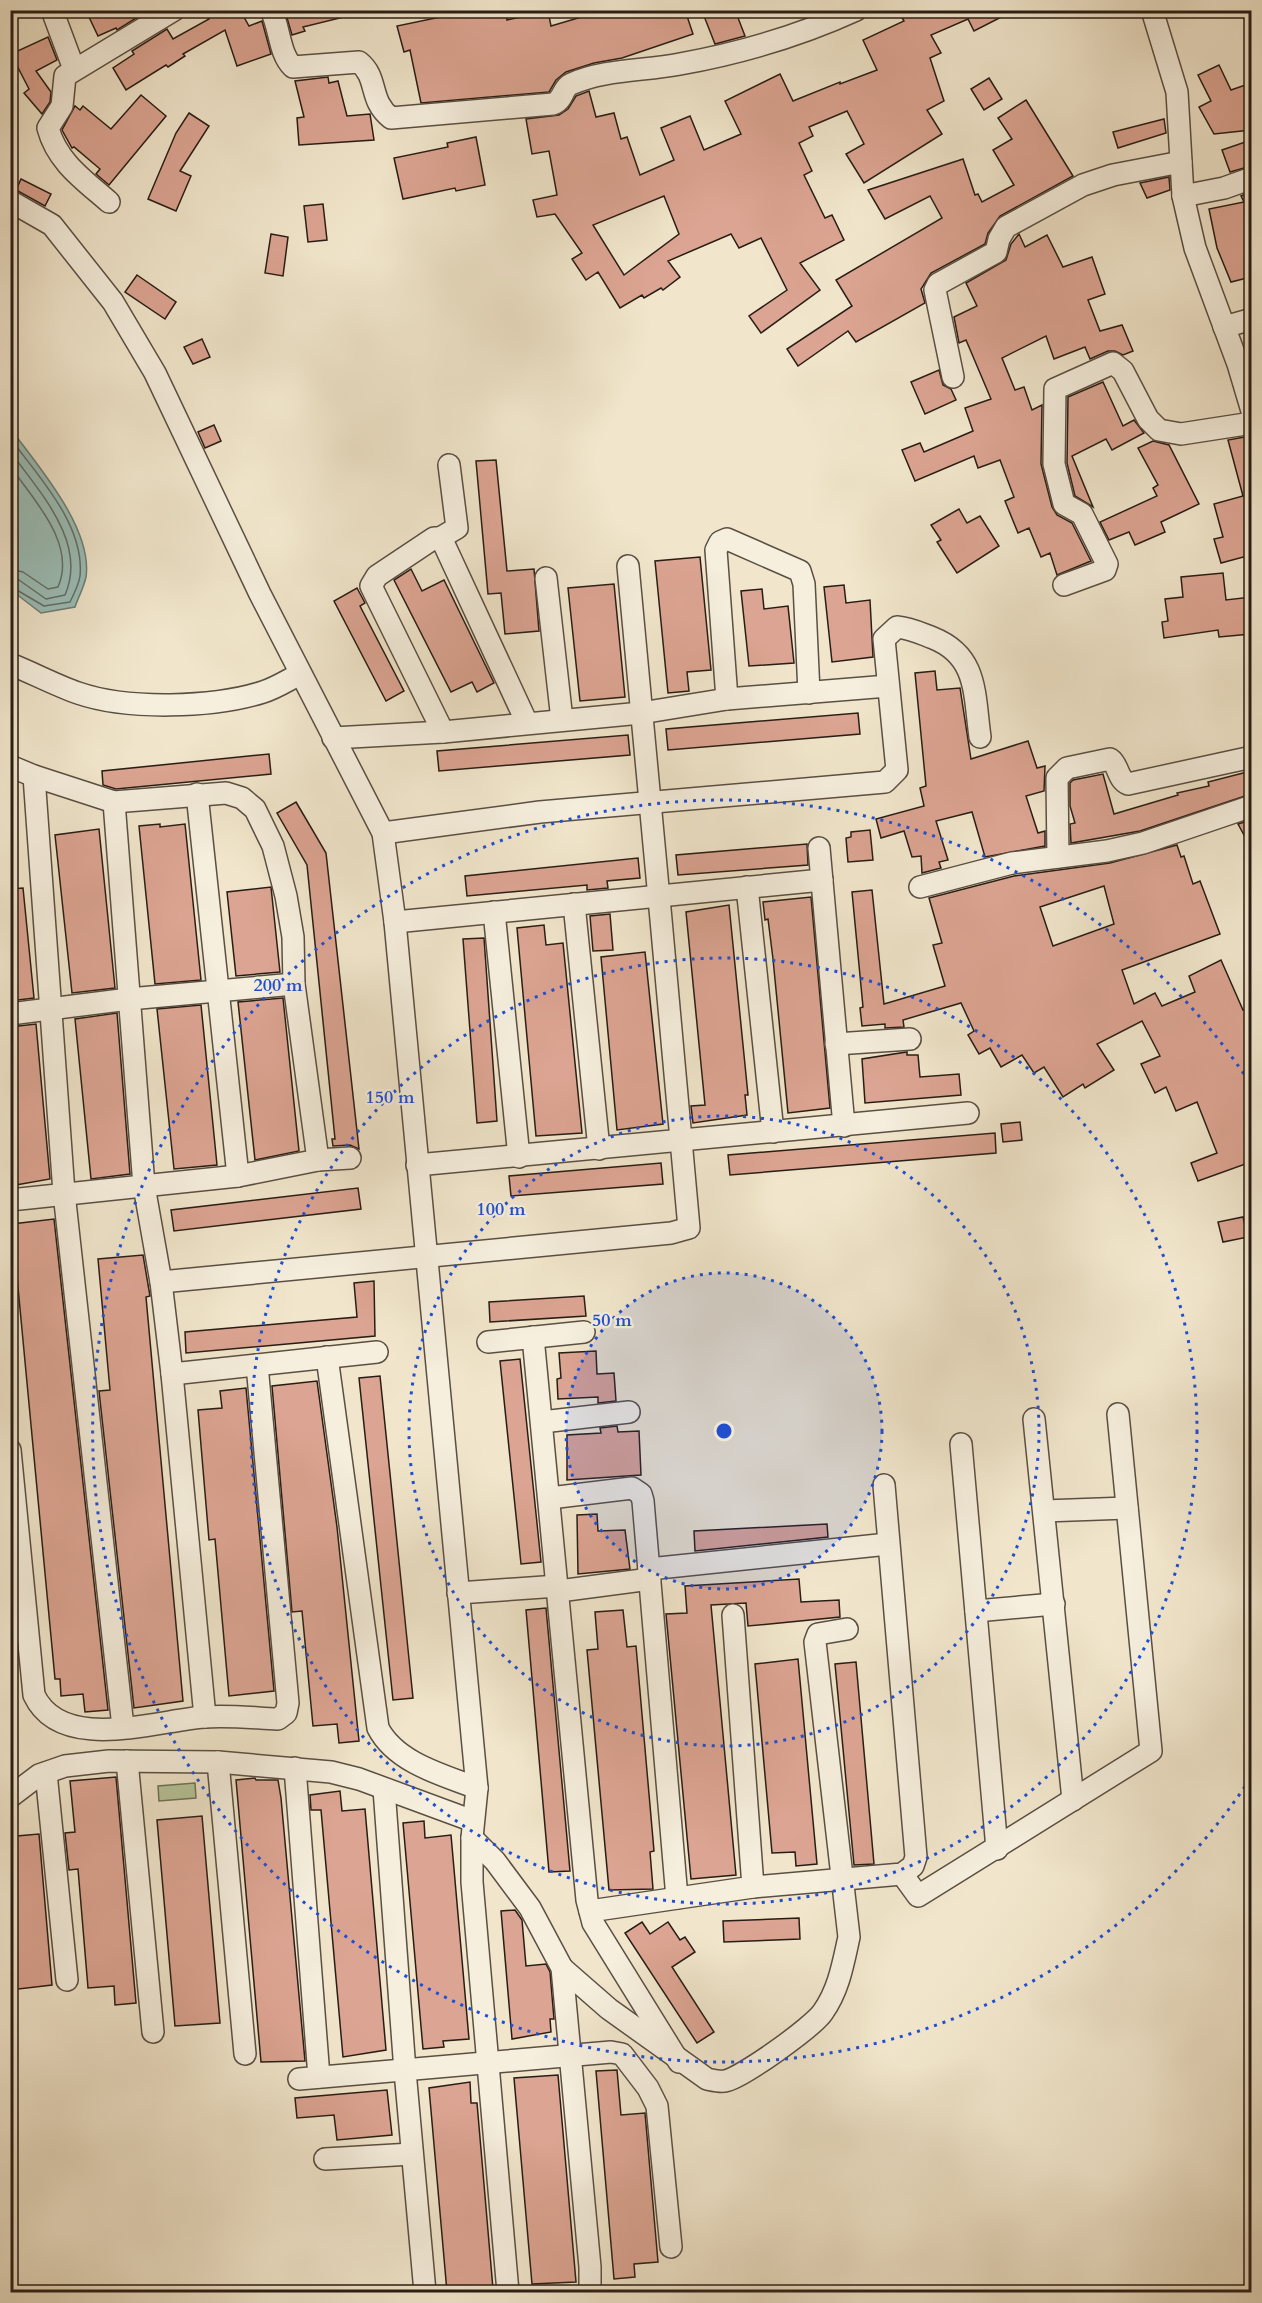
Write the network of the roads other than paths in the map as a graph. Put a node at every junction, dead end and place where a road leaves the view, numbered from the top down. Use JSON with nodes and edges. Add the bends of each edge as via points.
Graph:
{"nodes":[{"id":1,"x":52,"y":10,"type":"edge"},
{"id":2,"x":174,"y":10,"type":"edge"},
{"id":3,"x":271,"y":10,"type":"edge"},
{"id":4,"x":856,"y":10,"type":"edge"},
{"id":5,"x":1152,"y":10,"type":"edge"},
{"id":6,"x":74,"y":69,"type":"junction"},
{"id":7,"x":1181,"y":162,"type":"junction"},
{"id":8,"x":1251,"y":178,"type":"edge"},
{"id":9,"x":1183,"y":196,"type":"junction"},
{"id":10,"x":10,"y":201,"type":"edge"},
{"id":11,"x":109,"y":202,"type":"dead end"},
{"id":12,"x":1251,"y":319,"type":"edge"},
{"id":13,"x":1224,"y":327,"type":"junction"},
{"id":14,"x":1245,"y":363,"type":"edge"},
{"id":15,"x":953,"y":377,"type":"dead end"},
{"id":16,"x":1251,"y":411,"type":"edge"},
{"id":17,"x":1251,"y":423,"type":"edge"},
{"id":18,"x":449,"y":465,"type":"dead end"},
{"id":19,"x":440,"y":538,"type":"junction"},
{"id":20,"x":628,"y":566,"type":"dead end"},
{"id":21,"x":546,"y":578,"type":"dead end"},
{"id":22,"x":1064,"y":585,"type":"dead end"},
{"id":23,"x":10,"y":664,"type":"edge"},
{"id":24,"x":300,"y":674,"type":"junction"},
{"id":25,"x":888,"y":686,"type":"junction"},
{"id":26,"x":809,"y":693,"type":"junction"},
{"id":27,"x":727,"y":699,"type":"junction"},
{"id":28,"x":641,"y":713,"type":"junction"},
{"id":29,"x":562,"y":720,"type":"junction"},
{"id":30,"x":527,"y":723,"type":"junction"},
{"id":31,"x":443,"y":732,"type":"junction"},
{"id":32,"x":980,"y":737,"type":"dead end"},
{"id":33,"x":333,"y":738,"type":"junction"},
{"id":34,"x":1251,"y":757,"type":"edge"},
{"id":35,"x":10,"y":766,"type":"edge"},
{"id":36,"x":34,"y":776,"type":"junction"},
{"id":37,"x":197,"y":794,"type":"junction"},
{"id":38,"x":114,"y":802,"type":"junction"},
{"id":39,"x":649,"y":802,"type":"junction"},
{"id":40,"x":1251,"y":806,"type":"edge"},
{"id":41,"x":383,"y":833,"type":"junction"},
{"id":42,"x":819,"y":848,"type":"dead end"},
{"id":43,"x":1058,"y":857,"type":"junction"},
{"id":44,"x":822,"y":880,"type":"junction"},
{"id":45,"x":747,"y":887,"type":"junction"},
{"id":46,"x":920,"y":887,"type":"dead end"},
{"id":47,"x":661,"y":896,"type":"junction"},
{"id":48,"x":574,"y":904,"type":"junction"},
{"id":49,"x":494,"y":912,"type":"junction"},
{"id":50,"x":395,"y":922,"type":"junction"},
{"id":51,"x":294,"y":984,"type":"junction"},
{"id":52,"x":216,"y":991,"type":"junction"},
{"id":53,"x":129,"y":999,"type":"junction"},
{"id":54,"x":50,"y":1010,"type":"junction"},
{"id":55,"x":10,"y":1014,"type":"edge"},
{"id":56,"x":910,"y":1039,"type":"dead end"},
{"id":57,"x":836,"y":1044,"type":"junction"},
{"id":58,"x":968,"y":1113,"type":"dead end"},
{"id":59,"x":844,"y":1125,"type":"junction"},
{"id":60,"x":773,"y":1132,"type":"junction"},
{"id":61,"x":682,"y":1142,"type":"junction"},
{"id":62,"x":599,"y":1149,"type":"junction"},
{"id":63,"x":519,"y":1156,"type":"junction"},
{"id":64,"x":350,"y":1158,"type":"dead end"},
{"id":65,"x":318,"y":1160,"type":"junction"},
{"id":66,"x":417,"y":1165,"type":"junction"},
{"id":67,"x":238,"y":1176,"type":"junction"},
{"id":68,"x":144,"y":1186,"type":"junction"},
{"id":69,"x":64,"y":1193,"type":"junction"},
{"id":70,"x":10,"y":1200,"type":"edge"},
{"id":71,"x":425,"y":1257,"type":"junction"},
{"id":72,"x":161,"y":1282,"type":"junction"},
{"id":73,"x":584,"y":1332,"type":"dead end"},
{"id":74,"x":533,"y":1337,"type":"junction"},
{"id":75,"x":488,"y":1342,"type":"dead end"},
{"id":76,"x":377,"y":1352,"type":"dead end"},
{"id":77,"x":327,"y":1357,"type":"junction"},
{"id":78,"x":257,"y":1365,"type":"junction"},
{"id":79,"x":172,"y":1374,"type":"junction"},
{"id":80,"x":629,"y":1412,"type":"dead end"},
{"id":81,"x":1118,"y":1414,"type":"dead end"},
{"id":82,"x":1035,"y":1419,"type":"dead end"},
{"id":83,"x":542,"y":1422,"type":"junction"},
{"id":84,"x":961,"y":1444,"type":"dead end"},
{"id":85,"x":10,"y":1450,"type":"edge"},
{"id":86,"x":884,"y":1485,"type":"dead end"},
{"id":87,"x":550,"y":1498,"type":"junction"},
{"id":88,"x":1127,"y":1508,"type":"junction"},
{"id":89,"x":1044,"y":1511,"type":"junction"},
{"id":90,"x":888,"y":1544,"type":"junction"},
{"id":91,"x":649,"y":1574,"type":"junction"},
{"id":92,"x":559,"y":1588,"type":"junction"},
{"id":93,"x":458,"y":1593,"type":"junction"},
{"id":94,"x":1054,"y":1604,"type":"junction"},
{"id":95,"x":976,"y":1611,"type":"junction"},
{"id":96,"x":733,"y":1615,"type":"dead end"},
{"id":97,"x":847,"y":1629,"type":"dead end"},
{"id":98,"x":205,"y":1717,"type":"junction"},
{"id":99,"x":123,"y":1727,"type":"junction"},
{"id":100,"x":127,"y":1761,"type":"junction"},
{"id":101,"x":218,"y":1762,"type":"junction"},
{"id":102,"x":295,"y":1767,"type":"junction"},
{"id":103,"x":46,"y":1773,"type":"junction"},
{"id":104,"x":477,"y":1788,"type":"junction"},
{"id":105,"x":384,"y":1789,"type":"junction"},
{"id":106,"x":10,"y":1797,"type":"edge"},
{"id":107,"x":1073,"y":1800,"type":"junction"},
{"id":108,"x":473,"y":1829,"type":"junction"},
{"id":109,"x":997,"y":1849,"type":"junction"},
{"id":110,"x":902,"y":1874,"type":"junction"},
{"id":111,"x":841,"y":1877,"type":"junction"},
{"id":112,"x":753,"y":1887,"type":"junction"},
{"id":113,"x":677,"y":1898,"type":"junction"},
{"id":114,"x":590,"y":1911,"type":"junction"},
{"id":115,"x":562,"y":1968,"type":"junction"},
{"id":116,"x":67,"y":1980,"type":"dead end"},
{"id":117,"x":153,"y":2032,"type":"dead end"},
{"id":118,"x":245,"y":2054,"type":"dead end"},
{"id":119,"x":572,"y":2055,"type":"junction"},
{"id":120,"x":679,"y":2062,"type":"junction"},
{"id":121,"x":488,"y":2063,"type":"junction"},
{"id":122,"x":405,"y":2071,"type":"junction"},
{"id":123,"x":412,"y":2154,"type":"junction"},
{"id":124,"x":325,"y":2159,"type":"dead end"},
{"id":125,"x":671,"y":2247,"type":"dead end"},
{"id":126,"x":425,"y":2292,"type":"edge"},
{"id":127,"x":508,"y":2292,"type":"edge"},
{"id":128,"x":590,"y":2292,"type":"edge"}],
"edges":[{"from":1,"to":6,"type":"street"},
{"from":2,"to":6,"type":"street"},
{"from":3,"to":4,"type":"street","via":[[293,67],[359,62],[369,73],[378,106],[391,118],[554,104],[572,84],[606,74],[741,53]]},
{"from":5,"to":7,"type":"street","via":[[1177,92]]},
{"from":6,"to":11,"type":"street","via":[[65,76],[62,106],[48,128],[51,140],[74,173]]},
{"from":7,"to":9,"type":"street"},
{"from":7,"to":15,"type":"street","via":[[1113,175],[1060,196],[1006,227],[996,252],[938,284],[935,290]]},
{"from":8,"to":9,"type":"street"},
{"from":9,"to":13,"type":"street","via":[[1195,248]]},
{"from":10,"to":24,"type":"street","via":[[52,225],[114,302],[154,373]]},
{"from":12,"to":13,"type":"street"},
{"from":13,"to":14,"type":"street"},
{"from":14,"to":16,"type":"street"},
{"from":17,"to":22,"type":"street","via":[[1181,434],[1159,430],[1148,419],[1123,371],[1113,363],[1055,389],[1054,464],[1064,504],[1082,514],[1107,564],[1105,570]]},
{"from":18,"to":19,"type":"street","via":[[458,528]]},
{"from":19,"to":30,"type":"street"},
{"from":19,"to":31,"type":"street","via":[[434,538],[377,576],[371,586]]},
{"from":20,"to":28,"type":"street"},
{"from":21,"to":29,"type":"street"},
{"from":23,"to":24,"type":"street","via":[[78,693],[117,703],[226,699],[263,692]]},
{"from":24,"to":33,"type":"street"},
{"from":25,"to":26,"type":"street"},
{"from":25,"to":32,"type":"street","via":[[884,639],[897,627],[947,644],[963,658],[968,670]]},
{"from":25,"to":39,"type":"street","via":[[897,770],[885,782]]},
{"from":26,"to":27,"type":"street"},
{"from":26,"to":27,"type":"street","via":[[804,584],[800,571],[728,539],[720,542],[716,550]]},
{"from":27,"to":28,"type":"street"},
{"from":28,"to":29,"type":"street"},
{"from":28,"to":39,"type":"street"},
{"from":29,"to":30,"type":"street"},
{"from":30,"to":31,"type":"street"},
{"from":31,"to":33,"type":"street"},
{"from":33,"to":41,"type":"street"},
{"from":34,"to":43,"type":"street","via":[[1128,784],[1110,759],[1067,768],[1057,778]]},
{"from":35,"to":36,"type":"street"},
{"from":36,"to":38,"type":"street"},
{"from":36,"to":54,"type":"street"},
{"from":37,"to":38,"type":"street"},
{"from":37,"to":51,"type":"street","via":[[226,793],[242,798],[255,809],[273,846],[286,896],[293,937]]},
{"from":37,"to":52,"type":"street"},
{"from":38,"to":53,"type":"street"},
{"from":39,"to":41,"type":"street"},
{"from":39,"to":47,"type":"street"},
{"from":40,"to":43,"type":"street","via":[[1143,843]]},
{"from":41,"to":50,"type":"street"},
{"from":42,"to":44,"type":"street"},
{"from":43,"to":46,"type":"street","via":[[1012,863]]},
{"from":44,"to":45,"type":"street"},
{"from":44,"to":57,"type":"street"},
{"from":45,"to":47,"type":"street"},
{"from":45,"to":60,"type":"street"},
{"from":47,"to":48,"type":"street"},
{"from":47,"to":61,"type":"street"},
{"from":48,"to":49,"type":"street"},
{"from":48,"to":62,"type":"street"},
{"from":49,"to":50,"type":"street"},
{"from":49,"to":63,"type":"street"},
{"from":50,"to":66,"type":"street"},
{"from":51,"to":52,"type":"street"},
{"from":51,"to":65,"type":"street"},
{"from":52,"to":53,"type":"street"},
{"from":52,"to":67,"type":"street"},
{"from":53,"to":54,"type":"street"},
{"from":53,"to":68,"type":"street"},
{"from":54,"to":55,"type":"street"},
{"from":54,"to":69,"type":"street"},
{"from":56,"to":57,"type":"street"},
{"from":57,"to":59,"type":"street"},
{"from":58,"to":59,"type":"street"},
{"from":59,"to":60,"type":"street"},
{"from":60,"to":61,"type":"street"},
{"from":61,"to":62,"type":"street"},
{"from":61,"to":71,"type":"street","via":[[689,1228],[671,1233]]},
{"from":62,"to":63,"type":"street"},
{"from":63,"to":66,"type":"street"},
{"from":64,"to":65,"type":"street"},
{"from":65,"to":67,"type":"street"},
{"from":66,"to":71,"type":"street"},
{"from":67,"to":68,"type":"street"},
{"from":68,"to":69,"type":"street"},
{"from":68,"to":72,"type":"street"},
{"from":69,"to":70,"type":"street"},
{"from":69,"to":99,"type":"street"},
{"from":71,"to":72,"type":"street"},
{"from":71,"to":93,"type":"street"},
{"from":72,"to":79,"type":"street"},
{"from":73,"to":74,"type":"street"},
{"from":74,"to":75,"type":"street"},
{"from":74,"to":83,"type":"street"},
{"from":76,"to":77,"type":"street"},
{"from":77,"to":78,"type":"street"},
{"from":77,"to":104,"type":"street","via":[[378,1728],[392,1747],[426,1769]]},
{"from":78,"to":79,"type":"street"},
{"from":78,"to":98,"type":"street","via":[[288,1703],[286,1713],[278,1719]]},
{"from":79,"to":98,"type":"street"},
{"from":80,"to":83,"type":"street"},
{"from":81,"to":88,"type":"street"},
{"from":82,"to":89,"type":"street"},
{"from":83,"to":87,"type":"street"},
{"from":84,"to":95,"type":"street"},
{"from":85,"to":99,"type":"street","via":[[34,1695],[40,1708],[57,1720],[85,1729]]},
{"from":86,"to":90,"type":"street"},
{"from":87,"to":91,"type":"street","via":[[637,1490],[643,1501]]},
{"from":87,"to":92,"type":"street"},
{"from":88,"to":89,"type":"street"},
{"from":88,"to":107,"type":"street","via":[[1151,1751]]},
{"from":89,"to":94,"type":"street"},
{"from":90,"to":91,"type":"street"},
{"from":90,"to":110,"type":"street","via":[[916,1857],[913,1866]]},
{"from":91,"to":92,"type":"street"},
{"from":91,"to":113,"type":"street"},
{"from":92,"to":93,"type":"street"},
{"from":92,"to":114,"type":"street"},
{"from":93,"to":104,"type":"street"},
{"from":94,"to":95,"type":"street"},
{"from":94,"to":107,"type":"street"},
{"from":95,"to":109,"type":"street"},
{"from":96,"to":112,"type":"street"},
{"from":97,"to":111,"type":"street","via":[[818,1634],[815,1642]]},
{"from":98,"to":99,"type":"street"},
{"from":100,"to":101,"type":"street"},
{"from":100,"to":103,"type":"street","via":[[65,1766]]},
{"from":100,"to":117,"type":"street"},
{"from":101,"to":102,"type":"street"},
{"from":101,"to":118,"type":"street"},
{"from":102,"to":105,"type":"street","via":[[331,1772]]},
{"from":102,"to":122,"type":"street","via":[[309,2078]]},
{"from":103,"to":106,"type":"street"},
{"from":103,"to":116,"type":"street"},
{"from":104,"to":108,"type":"street"},
{"from":105,"to":108,"type":"street"},
{"from":105,"to":122,"type":"street"},
{"from":107,"to":109,"type":"street"},
{"from":108,"to":115,"type":"street","via":[[530,1908]]},
{"from":108,"to":121,"type":"street","via":[[472,1882]]},
{"from":109,"to":110,"type":"street","via":[[918,1896]]},
{"from":110,"to":111,"type":"street"},
{"from":111,"to":112,"type":"street"},
{"from":111,"to":120,"type":"street","via":[[849,1937],[839,1984],[822,2013],[805,2030],[738,2076],[724,2081],[707,2079]]},
{"from":112,"to":113,"type":"street"},
{"from":113,"to":114,"type":"street"},
{"from":114,"to":120,"type":"street","via":[[609,1951]]},
{"from":115,"to":119,"type":"street"},
{"from":115,"to":120,"type":"street"},
{"from":119,"to":121,"type":"street"},
{"from":119,"to":125,"type":"street","via":[[622,2054],[648,2088],[660,2123]]},
{"from":119,"to":128,"type":"street"},
{"from":121,"to":122,"type":"street"},
{"from":121,"to":127,"type":"street"},
{"from":122,"to":123,"type":"street"},
{"from":123,"to":124,"type":"street"},
{"from":123,"to":126,"type":"street"}]}
